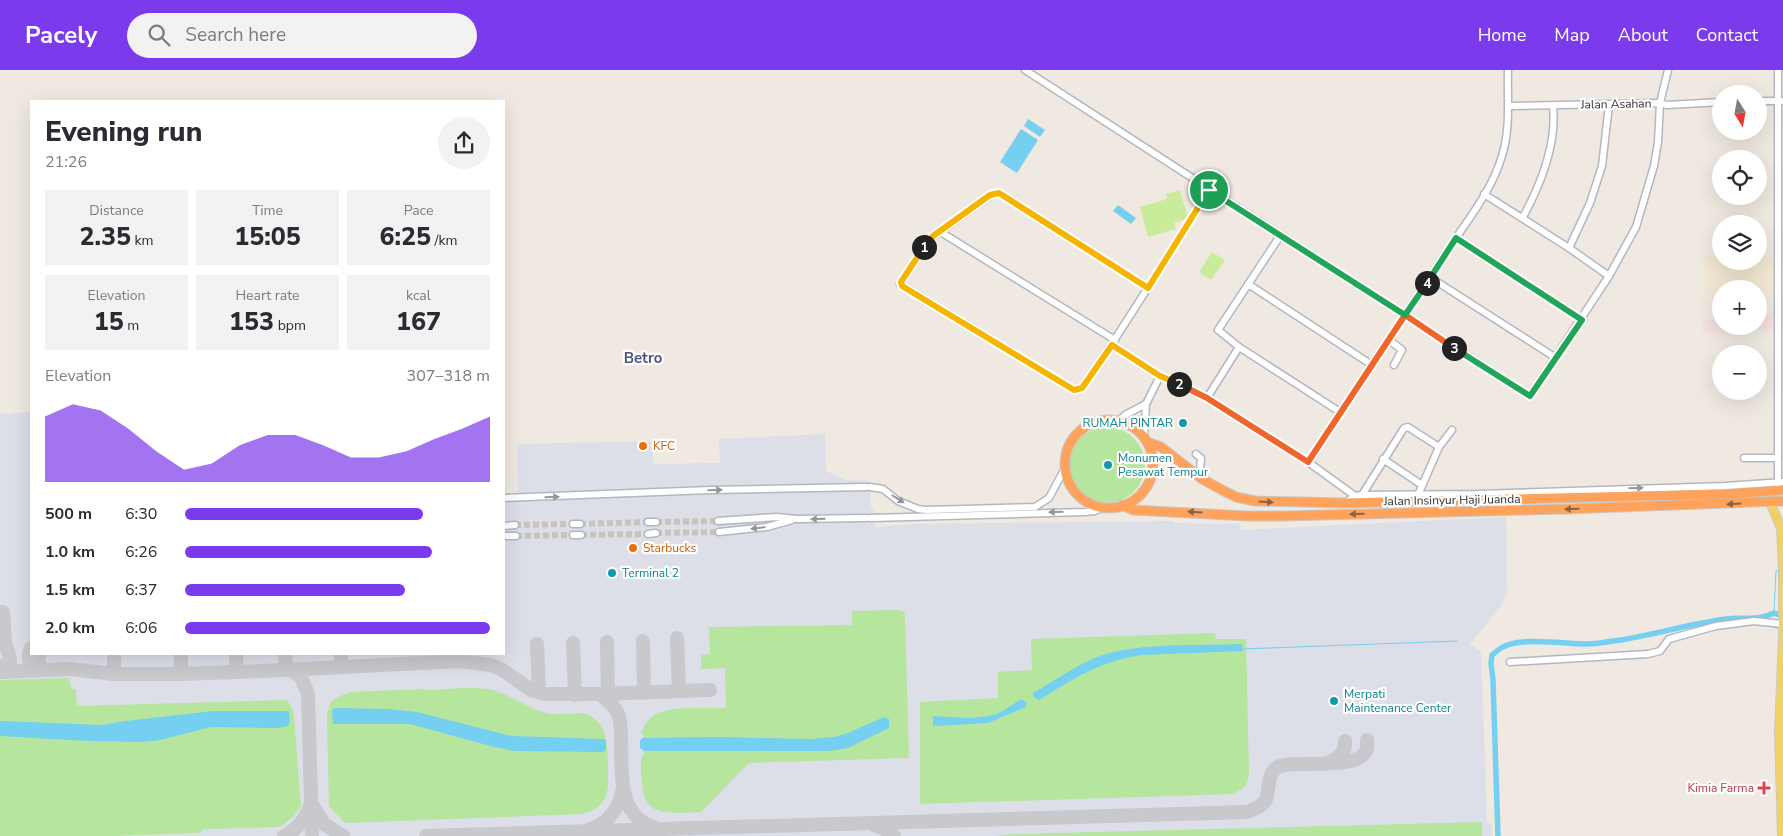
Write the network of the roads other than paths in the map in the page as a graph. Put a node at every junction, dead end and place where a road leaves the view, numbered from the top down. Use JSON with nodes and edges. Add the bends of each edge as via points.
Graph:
{"nodes":[{"id":1,"x":1025,"y":70,"type":"edge"},
{"id":2,"x":1508,"y":70,"type":"edge"},
{"id":3,"x":1668,"y":70,"type":"edge"},
{"id":4,"x":1778,"y":70,"type":"edge"},
{"id":5,"x":1768,"y":101,"type":"edge"},
{"id":6,"x":1781,"y":101,"type":"edge"},
{"id":7,"x":1712,"y":102,"type":"edge"},
{"id":8,"x":1660,"y":103,"type":"junction"},
{"id":9,"x":1609,"y":105,"type":"junction"},
{"id":10,"x":1510,"y":106,"type":"junction"},
{"id":11,"x":1553,"y":106,"type":"junction"},
{"id":12,"x":1209,"y":190,"type":"junction"},
{"id":13,"x":1484,"y":194,"type":"junction"},
{"id":14,"x":1523,"y":218,"type":"junction"},
{"id":15,"x":940,"y":231,"type":"junction"},
{"id":16,"x":1280,"y":236,"type":"junction"},
{"id":17,"x":1456,"y":238,"type":"junction"},
{"id":18,"x":1569,"y":248,"type":"junction"},
{"id":19,"x":1780,"y":260,"type":"edge"},
{"id":20,"x":1610,"y":276,"type":"junction"},
{"id":21,"x":1431,"y":278,"type":"junction"},
{"id":22,"x":1248,"y":284,"type":"junction"},
{"id":23,"x":1148,"y":288,"type":"junction"},
{"id":24,"x":1408,"y":317,"type":"junction"},
{"id":25,"x":1582,"y":320,"type":"junction"},
{"id":26,"x":1389,"y":340,"type":"junction"},
{"id":27,"x":1114,"y":342,"type":"junction"},
{"id":28,"x":1238,"y":347,"type":"junction"},
{"id":29,"x":1556,"y":358,"type":"junction"},
{"id":30,"x":1780,"y":360,"type":"edge"},
{"id":31,"x":1372,"y":365,"type":"junction"},
{"id":32,"x":1394,"y":365,"type":"dead end"},
{"id":33,"x":1160,"y":376,"type":"junction"},
{"id":34,"x":1207,"y":398,"type":"junction"},
{"id":35,"x":1146,"y":404,"type":"junction"},
{"id":36,"x":1340,"y":412,"type":"junction"},
{"id":37,"x":1119,"y":421,"type":"junction"},
{"id":38,"x":1780,"y":426,"type":"edge"},
{"id":39,"x":1452,"y":430,"type":"dead end"},
{"id":40,"x":1145,"y":440,"type":"junction"},
{"id":41,"x":1439,"y":447,"type":"junction"},
{"id":42,"x":1196,"y":454,"type":"dead end"},
{"id":43,"x":1744,"y":458,"type":"dead end"},
{"id":44,"x":1778,"y":458,"type":"junction"},
{"id":45,"x":1383,"y":459,"type":"junction"},
{"id":46,"x":1308,"y":462,"type":"junction"},
{"id":47,"x":1065,"y":468,"type":"junction"},
{"id":48,"x":1202,"y":479,"type":"junction"},
{"id":49,"x":1422,"y":485,"type":"junction"},
{"id":50,"x":1781,"y":485,"type":"edge"},
{"id":51,"x":1726,"y":490,"type":"junction"},
{"id":52,"x":1359,"y":495,"type":"junction"},
{"id":53,"x":1418,"y":495,"type":"junction"},
{"id":54,"x":1624,"y":495,"type":"junction"},
{"id":55,"x":505,"y":498,"type":"edge"},
{"id":56,"x":1783,"y":501,"type":"edge"},
{"id":57,"x":1374,"y":502,"type":"junction"},
{"id":58,"x":1770,"y":502,"type":"junction"},
{"id":59,"x":1345,"y":503,"type":"junction"},
{"id":60,"x":1122,"y":505,"type":"junction"},
{"id":61,"x":1104,"y":507,"type":"junction"},
{"id":62,"x":1624,"y":508,"type":"junction"},
{"id":63,"x":1374,"y":514,"type":"junction"},
{"id":64,"x":796,"y":519,"type":"junction"},
{"id":65,"x":718,"y":521,"type":"tunnel mouth"},
{"id":66,"x":648,"y":522,"type":"tunnel mouth"},
{"id":67,"x":656,"y":522,"type":"tunnel mouth"},
{"id":68,"x":573,"y":524,"type":"tunnel mouth"},
{"id":69,"x":580,"y":524,"type":"tunnel mouth"},
{"id":70,"x":515,"y":525,"type":"tunnel mouth"},
{"id":71,"x":505,"y":526,"type":"edge"},
{"id":72,"x":1782,"y":526,"type":"edge"},
{"id":73,"x":718,"y":532,"type":"tunnel mouth"},
{"id":74,"x":656,"y":533,"type":"tunnel mouth"},
{"id":75,"x":648,"y":534,"type":"tunnel mouth"},
{"id":76,"x":573,"y":535,"type":"tunnel mouth"},
{"id":77,"x":581,"y":535,"type":"tunnel mouth"},
{"id":78,"x":505,"y":536,"type":"edge"},
{"id":79,"x":516,"y":536,"type":"tunnel mouth"},
{"id":80,"x":1783,"y":570,"type":"edge"},
{"id":81,"x":1782,"y":608,"type":"edge"},
{"id":82,"x":1783,"y":625,"type":"edge"},
{"id":83,"x":1783,"y":636,"type":"edge"},
{"id":84,"x":1510,"y":662,"type":"dead end"},
{"id":85,"x":1782,"y":836,"type":"edge"}],
"edges":[{"from":1,"to":12,"type":"street"},
{"from":2,"to":10,"type":"street"},
{"from":3,"to":8,"type":"street"},
{"from":4,"to":6,"type":"street"},
{"from":5,"to":6,"type":"street"},
{"from":6,"to":19,"type":"street"},
{"from":7,"to":8,"type":"street","name":"Jalan Asahan"},
{"from":8,"to":9,"type":"street","name":"Jalan Asahan"},
{"from":8,"to":20,"type":"street","via":[[1658,142],[1647,195],[1636,227]]},
{"from":9,"to":11,"type":"street","name":"Jalan Asahan"},
{"from":9,"to":18,"type":"street","via":[[1602,166],[1590,203]]},
{"from":10,"to":11,"type":"street","name":"Jalan Asahan"},
{"from":10,"to":13,"type":"street","via":[[1502,157]]},
{"from":11,"to":14,"type":"street","via":[[1553,128],[1546,166]]},
{"from":12,"to":16,"type":"street"},
{"from":12,"to":23,"type":"street"},
{"from":13,"to":14,"type":"street"},
{"from":13,"to":17,"type":"street"},
{"from":14,"to":18,"type":"street"},
{"from":15,"to":23,"type":"street","via":[[994,193],[1002,194]]},
{"from":15,"to":27,"type":"street"},
{"from":15,"to":27,"type":"street","via":[[930,238],[901,282],[902,286],[1074,390],[1082,388]]},
{"from":16,"to":22,"type":"street"},
{"from":16,"to":24,"type":"street"},
{"from":17,"to":21,"type":"street"},
{"from":17,"to":25,"type":"street"},
{"from":18,"to":20,"type":"street"},
{"from":19,"to":30,"type":"street"},
{"from":20,"to":25,"type":"street"},
{"from":21,"to":24,"type":"street"},
{"from":21,"to":29,"type":"street"},
{"from":22,"to":28,"type":"street","via":[[1218,330]]},
{"from":22,"to":31,"type":"street"},
{"from":23,"to":27,"type":"street"},
{"from":24,"to":26,"type":"street"},
{"from":24,"to":29,"type":"street","via":[[1530,396]]},
{"from":25,"to":29,"type":"street"},
{"from":26,"to":31,"type":"street"},
{"from":26,"to":32,"type":"street","via":[[1402,350]]},
{"from":27,"to":33,"type":"street"},
{"from":28,"to":34,"type":"street"},
{"from":28,"to":36,"type":"street"},
{"from":30,"to":38,"type":"street"},
{"from":31,"to":36,"type":"street"},
{"from":33,"to":34,"type":"street"},
{"from":33,"to":35,"type":"street"},
{"from":34,"to":46,"type":"street"},
{"from":35,"to":37,"type":"street"},
{"from":35,"to":40,"type":"street"},
{"from":36,"to":46,"type":"street"},
{"from":37,"to":40,"type":"highway","via":[[1133,427]]},
{"from":37,"to":47,"type":"highway","via":[[1099,421],[1076,435],[1067,450]]},
{"from":38,"to":44,"type":"street"},
{"from":39,"to":41,"type":"street"},
{"from":40,"to":48,"type":"highway","name":"Jalan Insinyur Haji Juanda","via":[[1160,447]]},
{"from":40,"to":60,"type":"highway","via":[[1153,460],[1150,480],[1139,496]]},
{"from":41,"to":45,"type":"street","via":[[1405,427]]},
{"from":41,"to":49,"type":"street"},
{"from":42,"to":48,"type":"street","via":[[1201,458]]},
{"from":43,"to":44,"type":"street"},
{"from":44,"to":50,"type":"street"},
{"from":45,"to":49,"type":"street"},
{"from":45,"to":52,"type":"street"},
{"from":46,"to":52,"type":"street"},
{"from":55,"to":47,"type":"street","one_way":true,"via":[[868,487],[882,489],[898,500],[926,510],[1035,507],[1049,498]]},
{"from":47,"to":61,"type":"highway","via":[[1067,478],[1078,495]]},
{"from":48,"to":59,"type":"highway","name":"Jalan Insinyur Haji Juanda","one_way":true,"via":[[1246,500]]},
{"from":49,"to":53,"type":"street"},
{"from":50,"to":51,"type":"highway","name":"Jalan Insinyur Haji Juanda"},
{"from":53,"to":51,"type":"street","name":"Jalan Insinyur Haji Juanda","one_way":true},
{"from":51,"to":54,"type":"highway","name":"Jalan Insinyur Haji Juanda"},
{"from":52,"to":53,"type":"street","name":"Jalan Insinyur Haji Juanda"},
{"from":52,"to":59,"type":"street"},
{"from":54,"to":57,"type":"highway","name":"Jalan Insinyur Haji Juanda"},
{"from":54,"to":62,"type":"highway"},
{"from":56,"to":58,"type":"highway","name":"Jalan Insinyur Haji Juanda"},
{"from":57,"to":59,"type":"highway","name":"Jalan Insinyur Haji Juanda"},
{"from":57,"to":63,"type":"highway"},
{"from":58,"to":62,"type":"highway","name":"Jalan Insinyur Haji Juanda","one_way":true},
{"from":58,"to":72,"type":"main road"},
{"from":60,"to":61,"type":"highway"},
{"from":63,"to":60,"type":"highway","name":"Jalan Insinyur Haji Juanda","one_way":true,"via":[[1247,516],[1133,510]]},
{"from":61,"to":64,"type":"street","one_way":true,"via":[[1085,512]]},
{"from":62,"to":63,"type":"highway","name":"Jalan Insinyur Haji Juanda","one_way":true},
{"from":64,"to":65,"type":"street"},
{"from":64,"to":73,"type":"street","one_way":true,"via":[[768,527]]},
{"from":66,"to":67,"type":"street"},
{"from":68,"to":69,"type":"street"},
{"from":70,"to":71,"type":"street"},
{"from":72,"to":80,"type":"main road"},
{"from":74,"to":75,"type":"street"},
{"from":76,"to":77,"type":"street"},
{"from":78,"to":79,"type":"street"},
{"from":80,"to":81,"type":"main road"},
{"from":81,"to":82,"type":"main road"},
{"from":82,"to":83,"type":"main road"},
{"from":82,"to":84,"type":"street","via":[[1742,622],[1690,633],[1667,640],[1657,653]]},
{"from":83,"to":85,"type":"main road","via":[[1779,732]]}]}
